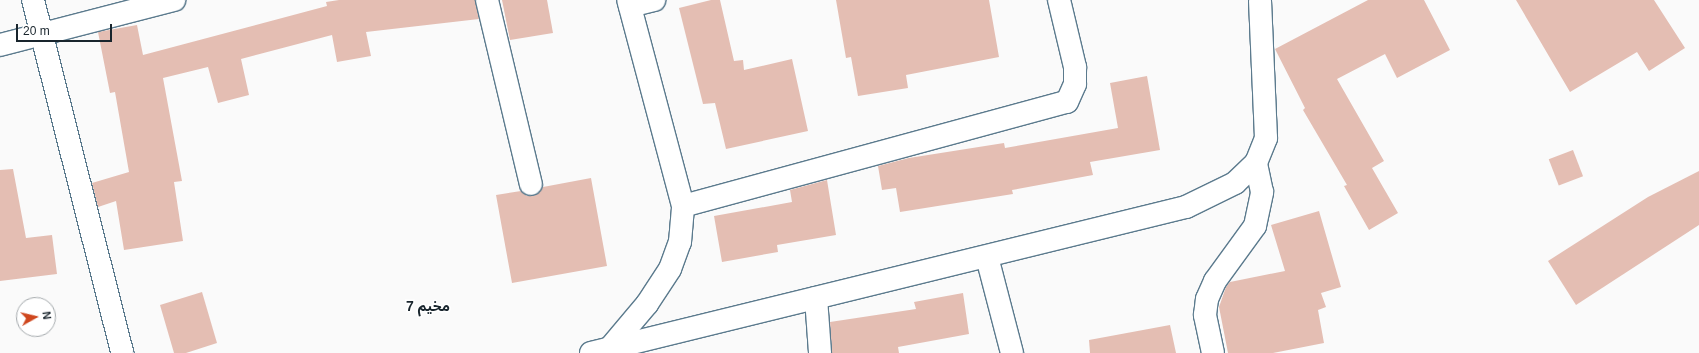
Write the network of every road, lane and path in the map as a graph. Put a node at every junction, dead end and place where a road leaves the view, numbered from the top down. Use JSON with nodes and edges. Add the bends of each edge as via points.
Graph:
{"nodes":[{"id":1,"x":33,"y":0,"type":"edge"},
{"id":2,"x":174,"y":0,"type":"edge"},
{"id":3,"x":487,"y":0,"type":"edge"},
{"id":4,"x":654,"y":0,"type":"edge"},
{"id":5,"x":1059,"y":0,"type":"edge"},
{"id":6,"x":1256,"y":0,"type":"edge"},
{"id":7,"x":1262,"y":0,"type":"edge"},
{"id":8,"x":629,"y":3,"type":"edge"},
{"id":9,"x":42,"y":34,"type":"junction"},
{"id":10,"x":0,"y":44,"type":"edge"},
{"id":11,"x":1256,"y":163,"type":"junction"},
{"id":12,"x":531,"y":184,"type":"dead end"},
{"id":13,"x":683,"y":206,"type":"junction"},
{"id":14,"x":987,"y":257,"type":"junction"},
{"id":15,"x":816,"y":298,"type":"junction"},
{"id":16,"x":600,"y":351,"type":"edge"},
{"id":17,"x":122,"y":353,"type":"edge"},
{"id":18,"x":820,"y":353,"type":"edge"},
{"id":19,"x":1012,"y":353,"type":"edge"},
{"id":20,"x":1213,"y":353,"type":"edge"}],
"edges":[{"from":1,"to":9,"type":"street"},
{"from":2,"to":9,"type":"street"},
{"from":3,"to":12,"type":"street"},
{"from":4,"to":8,"type":"street"},
{"from":5,"to":13,"type":"street","via":[[1075,67],[1075,84],[1067,102]]},
{"from":6,"to":7,"type":"street"},
{"from":7,"to":11,"type":"street","via":[[1266,138]]},
{"from":8,"to":13,"type":"street"},
{"from":9,"to":10,"type":"street"},
{"from":9,"to":17,"type":"street"},
{"from":11,"to":14,"type":"street","via":[[1235,183],[1186,207]]},
{"from":11,"to":20,"type":"street","via":[[1262,192],[1255,226],[1215,280],[1207,299],[1205,315]]},
{"from":13,"to":16,"type":"street","via":[[680,242],[670,269],[648,304]]},
{"from":14,"to":15,"type":"street"},
{"from":14,"to":19,"type":"street"},
{"from":15,"to":16,"type":"street"},
{"from":15,"to":18,"type":"street"}]}
